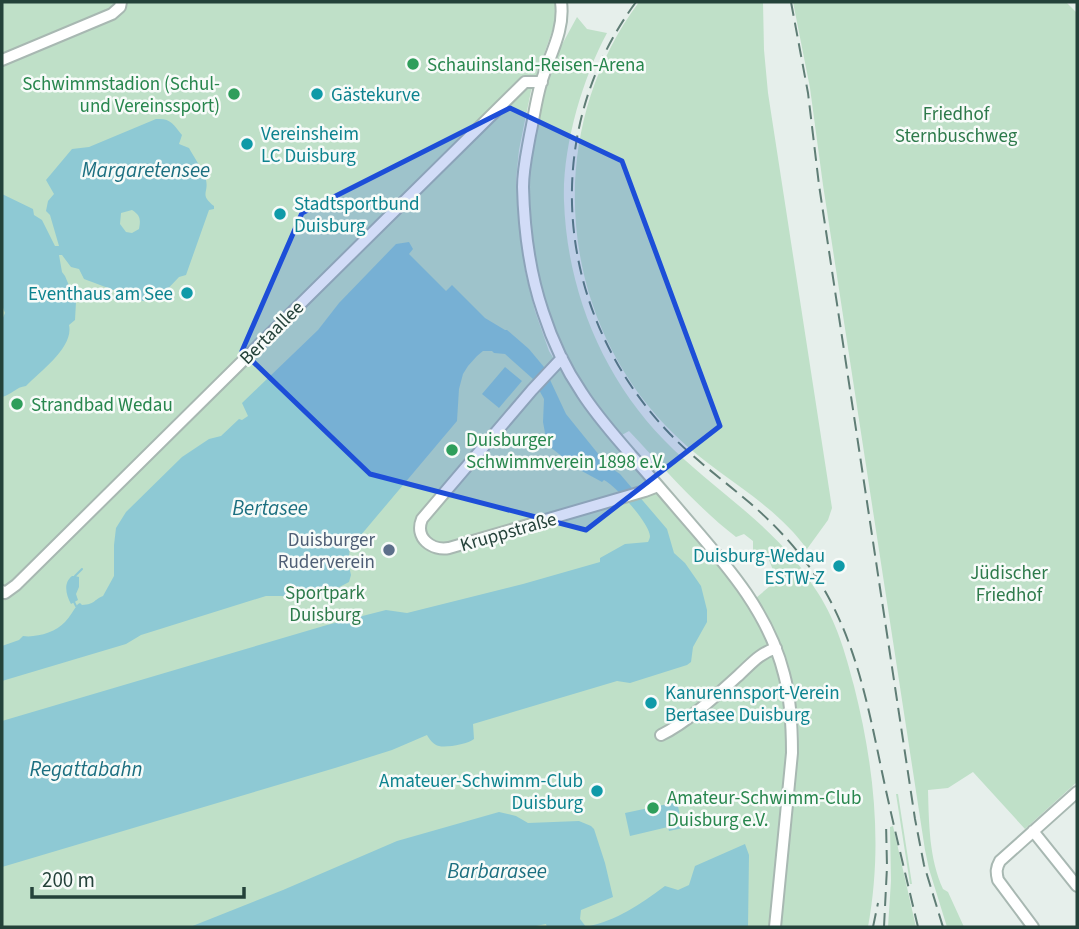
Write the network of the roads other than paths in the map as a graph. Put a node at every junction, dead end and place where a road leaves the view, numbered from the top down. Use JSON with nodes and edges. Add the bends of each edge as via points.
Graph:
{"nodes":[{"id":1,"x":121,"y":2,"type":"edge"},
{"id":2,"x":561,"y":2,"type":"edge"},
{"id":3,"x":2,"y":60,"type":"edge"},
{"id":4,"x":542,"y":82,"type":"junction"},
{"id":5,"x":562,"y":358,"type":"junction"},
{"id":6,"x":658,"y":486,"type":"junction"},
{"id":7,"x":3,"y":592,"type":"edge"},
{"id":8,"x":776,"y":648,"type":"junction"},
{"id":9,"x":661,"y":735,"type":"dead end"},
{"id":10,"x":1077,"y":792,"type":"edge"},
{"id":11,"x":1033,"y":831,"type":"junction"},
{"id":12,"x":1077,"y":886,"type":"edge"},
{"id":13,"x":775,"y":927,"type":"edge"},
{"id":14,"x":1033,"y":927,"type":"edge"}],
"edges":[{"from":1,"to":3,"type":"street","via":[[112,14]]},
{"from":2,"to":4,"type":"street","via":[[559,33]]},
{"from":4,"to":5,"type":"street","via":[[523,186],[535,286]]},
{"from":4,"to":7,"type":"street","name":"Bertaallee","via":[[525,82],[12,589]]},
{"from":5,"to":6,"type":"street","via":[[598,415]]},
{"from":5,"to":6,"type":"street","name":"Kruppstraße","via":[[422,519],[420,531],[426,543],[449,548]]},
{"from":6,"to":8,"type":"street","via":[[745,590]]},
{"from":8,"to":9,"type":"street","via":[[761,654]]},
{"from":8,"to":13,"type":"street","via":[[789,700],[792,753]]},
{"from":10,"to":11,"type":"street"},
{"from":11,"to":12,"type":"street"},
{"from":11,"to":14,"type":"street","via":[[1000,861],[996,873]]}]}
